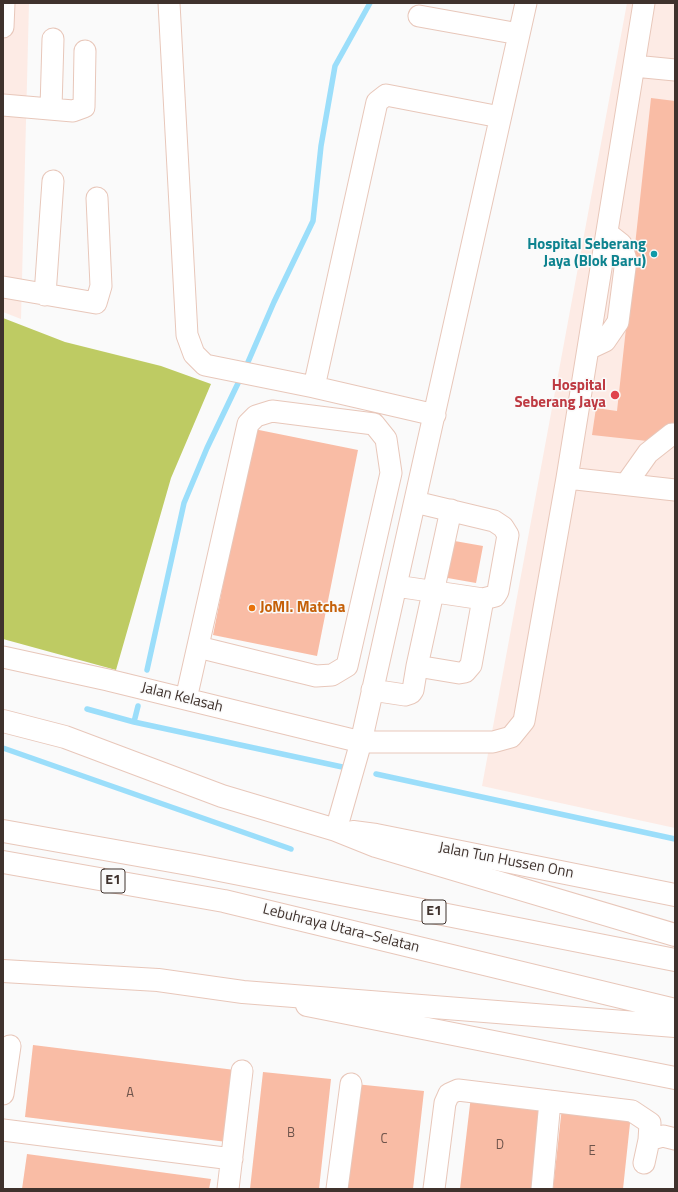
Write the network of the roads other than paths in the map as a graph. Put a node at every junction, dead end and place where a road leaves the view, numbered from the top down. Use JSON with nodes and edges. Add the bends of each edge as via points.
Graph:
{"nodes":[{"id":1,"x":4,"y":3,"type":"edge"},
{"id":2,"x":169,"y":3,"type":"edge"},
{"id":3,"x":526,"y":3,"type":"edge"},
{"id":4,"x":644,"y":3,"type":"edge"},
{"id":5,"x":419,"y":16,"type":"dead end"},
{"id":6,"x":3,"y":27,"type":"edge"},
{"id":7,"x":519,"y":34,"type":"junction"},
{"id":8,"x":53,"y":39,"type":"dead end"},
{"id":9,"x":85,"y":51,"type":"dead end"},
{"id":10,"x":634,"y":66,"type":"junction"},
{"id":11,"x":675,"y":70,"type":"edge"},
{"id":12,"x":3,"y":105,"type":"edge"},
{"id":13,"x":51,"y":108,"type":"junction"},
{"id":14,"x":500,"y":117,"type":"junction"},
{"id":15,"x":53,"y":181,"type":"dead end"},
{"id":16,"x":97,"y":198,"type":"dead end"},
{"id":17,"x":3,"y":288,"type":"edge"},
{"id":18,"x":45,"y":295,"type":"junction"},
{"id":19,"x":314,"y":387,"type":"junction"},
{"id":20,"x":435,"y":415,"type":"junction"},
{"id":21,"x":675,"y":434,"type":"edge"},
{"id":22,"x":391,"y":473,"type":"junction"},
{"id":23,"x":420,"y":477,"type":"junction"},
{"id":24,"x":567,"y":478,"type":"junction"},
{"id":25,"x":626,"y":484,"type":"junction"},
{"id":26,"x":675,"y":490,"type":"edge"},
{"id":27,"x":415,"y":502,"type":"junction"},
{"id":28,"x":451,"y":510,"type":"junction"},
{"id":29,"x":396,"y":586,"type":"junction"},
{"id":30,"x":434,"y":591,"type":"junction"},
{"id":31,"x":483,"y":599,"type":"junction"},
{"id":32,"x":198,"y":647,"type":"junction"},
{"id":33,"x":3,"y":656,"type":"edge"},
{"id":34,"x":416,"y":666,"type":"junction"},
{"id":35,"x":372,"y":690,"type":"junction"},
{"id":36,"x":186,"y":699,"type":"junction"},
{"id":37,"x":3,"y":721,"type":"edge"},
{"id":38,"x":361,"y":742,"type":"junction"},
{"id":39,"x":336,"y":830,"type":"junction"},
{"id":40,"x":3,"y":831,"type":"edge"},
{"id":41,"x":3,"y":862,"type":"edge"},
{"id":42,"x":675,"y":895,"type":"edge"},
{"id":43,"x":675,"y":936,"type":"edge"},
{"id":44,"x":675,"y":960,"type":"edge"},
{"id":45,"x":3,"y":970,"type":"edge"},
{"id":46,"x":243,"y":992,"type":"junction"},
{"id":47,"x":675,"y":1010,"type":"edge"},
{"id":48,"x":675,"y":1026,"type":"edge"},
{"id":49,"x":10,"y":1046,"type":"dead end"},
{"id":50,"x":242,"y":1071,"type":"dead end"},
{"id":51,"x":675,"y":1078,"type":"edge"},
{"id":52,"x":351,"y":1084,"type":"dead end"},
{"id":53,"x":3,"y":1094,"type":"edge"},
{"id":54,"x":550,"y":1101,"type":"junction"},
{"id":55,"x":3,"y":1130,"type":"edge"},
{"id":56,"x":675,"y":1139,"type":"edge"},
{"id":57,"x":649,"y":1140,"type":"junction"},
{"id":58,"x":232,"y":1159,"type":"junction"},
{"id":59,"x":644,"y":1163,"type":"dead end"},
{"id":60,"x":228,"y":1189,"type":"edge"},
{"id":61,"x":337,"y":1189,"type":"edge"},
{"id":62,"x":434,"y":1189,"type":"edge"},
{"id":63,"x":542,"y":1189,"type":"edge"}],
"edges":[{"from":1,"to":6,"type":"street"},
{"from":2,"to":19,"type":"street","via":[[187,335],[194,354],[205,364]]},
{"from":3,"to":7,"type":"street"},
{"from":4,"to":10,"type":"street","name":"Jalan Kelasah"},
{"from":5,"to":7,"type":"street"},
{"from":7,"to":14,"type":"street"},
{"from":8,"to":13,"type":"street"},
{"from":9,"to":13,"type":"street","via":[[84,107],[73,111]]},
{"from":10,"to":11,"type":"street"},
{"from":10,"to":24,"type":"street","name":"Jalan Kelasah"},
{"from":12,"to":13,"type":"street"},
{"from":14,"to":19,"type":"street","via":[[386,94],[377,102]]},
{"from":14,"to":20,"type":"street"},
{"from":15,"to":18,"type":"street"},
{"from":16,"to":18,"type":"street","via":[[101,286],[96,303]]},
{"from":17,"to":18,"type":"street"},
{"from":19,"to":20,"type":"street"},
{"from":20,"to":23,"type":"street"},
{"from":21,"to":25,"type":"street","via":[[648,453]]},
{"from":22,"to":23,"type":"street"},
{"from":22,"to":32,"type":"street","via":[[347,666],[332,675],[316,676]]},
{"from":22,"to":32,"type":"street","via":[[386,439],[374,424],[272,411],[256,416],[248,424]]},
{"from":23,"to":27,"type":"street"},
{"from":24,"to":25,"type":"street"},
{"from":24,"to":38,"type":"street","name":"Jalan Kelasah","via":[[524,721],[511,736],[493,742]]},
{"from":25,"to":26,"type":"street"},
{"from":27,"to":28,"type":"street"},
{"from":27,"to":29,"type":"street"},
{"from":28,"to":30,"type":"street"},
{"from":28,"to":31,"type":"street","via":[[494,521],[508,535],[498,590],[495,596]]},
{"from":29,"to":30,"type":"street"},
{"from":29,"to":35,"type":"street"},
{"from":30,"to":31,"type":"street"},
{"from":30,"to":34,"type":"street"},
{"from":31,"to":34,"type":"street","via":[[471,665],[465,672]]},
{"from":32,"to":36,"type":"street"},
{"from":33,"to":36,"type":"street","name":"Jalan Kelasah"},
{"from":34,"to":35,"type":"street","via":[[411,693],[405,695]]},
{"from":35,"to":38,"type":"street"},
{"from":36,"to":38,"type":"street","name":"Jalan Kelasah"},
{"from":37,"to":39,"type":"main road","via":[[65,737],[222,796]]},
{"from":38,"to":39,"type":"street"},
{"from":39,"to":42,"type":"main road","name":"Jalan Tun Hussen Onn","via":[[376,835]]},
{"from":39,"to":43,"type":"main road","via":[[376,846]]},
{"from":40,"to":44,"type":"main road","name":"Lebuhraya Utara–Selatan","number":"E1","via":[[194,865]]},
{"from":41,"to":47,"type":"main road","name":"Lebuhraya Utara–Selatan","number":"E1","via":[[224,901]]},
{"from":45,"to":46,"type":"main road","via":[[158,980]]},
{"from":46,"to":48,"type":"main road"},
{"from":46,"to":51,"type":"main road"},
{"from":49,"to":53,"type":"street"},
{"from":50,"to":58,"type":"street"},
{"from":52,"to":61,"type":"street"},
{"from":54,"to":57,"type":"street","via":[[632,1111],[650,1123]]},
{"from":54,"to":62,"type":"street","via":[[458,1090],[449,1094],[445,1103]]},
{"from":54,"to":63,"type":"street"},
{"from":55,"to":58,"type":"street"},
{"from":56,"to":57,"type":"street","via":[[663,1136]]},
{"from":57,"to":59,"type":"street"},
{"from":58,"to":60,"type":"street"}]}
